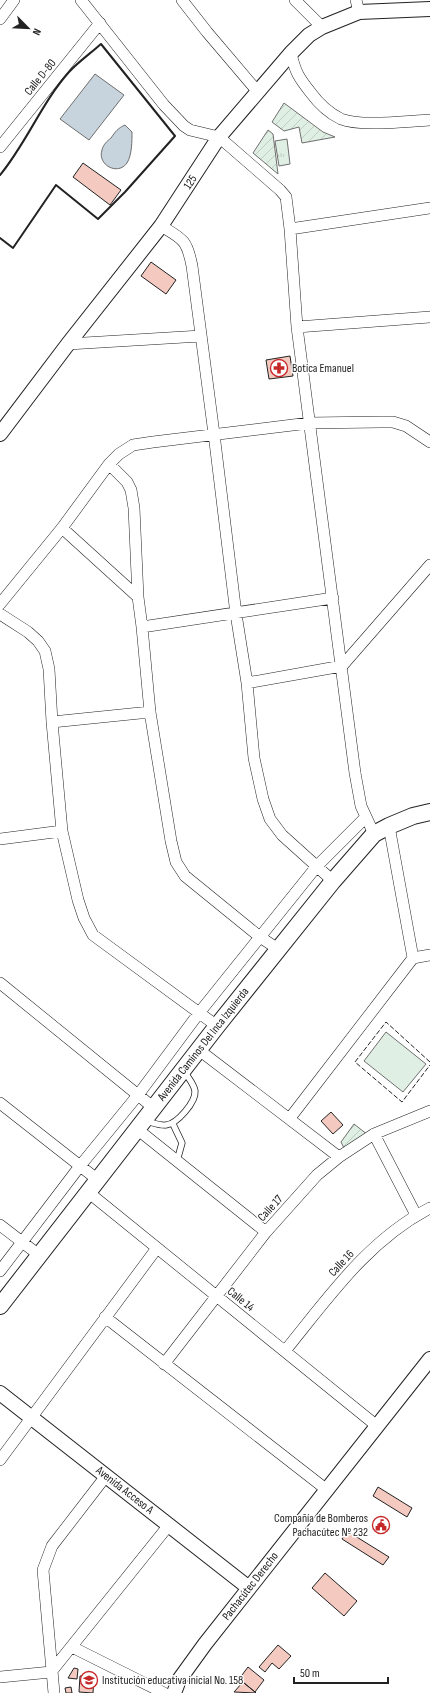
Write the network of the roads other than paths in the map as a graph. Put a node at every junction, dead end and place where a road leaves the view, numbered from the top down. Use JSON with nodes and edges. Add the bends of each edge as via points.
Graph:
{"nodes":[{"id":1,"x":14,"y":0,"type":"edge"},
{"id":2,"x":81,"y":0,"type":"edge"},
{"id":3,"x":182,"y":0,"type":"edge"},
{"id":4,"x":295,"y":0,"type":"edge"},
{"id":5,"x":358,"y":6,"type":"edge"},
{"id":6,"x":430,"y":9,"type":"edge"},
{"id":7,"x":0,"y":18,"type":"edge"},
{"id":8,"x":100,"y":23,"type":"junction"},
{"id":9,"x":322,"y":27,"type":"junction"},
{"id":10,"x":291,"y":53,"type":"junction"},
{"id":11,"x":258,"y":92,"type":"junction"},
{"id":12,"x":430,"y":120,"type":"edge"},
{"id":13,"x":218,"y":137,"type":"junction"},
{"id":14,"x":0,"y":147,"type":"edge"},
{"id":15,"x":430,"y":208,"type":"edge"},
{"id":16,"x":161,"y":226,"type":"junction"},
{"id":17,"x":290,"y":229,"type":"junction"},
{"id":18,"x":430,"y":317,"type":"edge"},
{"id":19,"x":297,"y":327,"type":"junction"},
{"id":20,"x":201,"y":336,"type":"junction"},
{"id":21,"x":68,"y":344,"type":"junction"},
{"id":22,"x":309,"y":423,"type":"junction"},
{"id":23,"x":0,"y":434,"type":"edge"},
{"id":24,"x":214,"y":434,"type":"junction"},
{"id":25,"x":430,"y":442,"type":"edge"},
{"id":26,"x":109,"y":464,"type":"junction"},
{"id":27,"x":62,"y":528,"type":"junction"},
{"id":28,"x":430,"y":565,"type":"edge"},
{"id":29,"x":138,"y":597,"type":"junction"},
{"id":30,"x":333,"y":598,"type":"junction"},
{"id":31,"x":0,"y":604,"type":"edge"},
{"id":32,"x":0,"y":614,"type":"edge"},
{"id":33,"x":236,"y":614,"type":"junction"},
{"id":34,"x":142,"y":627,"type":"junction"},
{"id":35,"x":342,"y":666,"type":"junction"},
{"id":36,"x":247,"y":684,"type":"junction"},
{"id":37,"x":150,"y":712,"type":"junction"},
{"id":38,"x":52,"y":722,"type":"junction"},
{"id":39,"x":430,"y":812,"type":"edge"},
{"id":40,"x":366,"y":817,"type":"junction"},
{"id":41,"x":389,"y":826,"type":"junction"},
{"id":42,"x":62,"y":831,"type":"junction"},
{"id":43,"x":374,"y":834,"type":"junction"},
{"id":44,"x":0,"y":839,"type":"edge"},
{"id":45,"x":317,"y":866,"type":"junction"},
{"id":46,"x":333,"y":881,"type":"junction"},
{"id":47,"x":260,"y":937,"type":"junction"},
{"id":48,"x":278,"y":949,"type":"junction"},
{"id":49,"x":430,"y":955,"type":"edge"},
{"id":50,"x":413,"y":958,"type":"junction"},
{"id":51,"x":0,"y":983,"type":"edge"},
{"id":52,"x":199,"y":1013,"type":"junction"},
{"id":53,"x":217,"y":1026,"type":"junction"},
{"id":54,"x":199,"y":1050,"type":"junction"},
{"id":55,"x":183,"y":1070,"type":"junction"},
{"id":56,"x":138,"y":1095,"type":"junction"},
{"id":57,"x":0,"y":1102,"type":"edge"},
{"id":58,"x":154,"y":1108,"type":"junction"},
{"id":59,"x":430,"y":1111,"type":"edge"},
{"id":60,"x":290,"y":1118,"type":"junction"},
{"id":61,"x":173,"y":1124,"type":"junction"},
{"id":62,"x":141,"y":1125,"type":"junction"},
{"id":63,"x":374,"y":1134,"type":"junction"},
{"id":64,"x":339,"y":1157,"type":"junction"},
{"id":65,"x":178,"y":1161,"type":"junction"},
{"id":66,"x":80,"y":1166,"type":"junction"},
{"id":67,"x":93,"y":1186,"type":"junction"},
{"id":68,"x":430,"y":1208,"type":"edge"},
{"id":69,"x":416,"y":1215,"type":"junction"},
{"id":70,"x":0,"y":1225,"type":"edge"},
{"id":71,"x":266,"y":1232,"type":"junction"},
{"id":72,"x":23,"y":1242,"type":"junction"},
{"id":73,"x":157,"y":1248,"type":"junction"},
{"id":74,"x":39,"y":1255,"type":"junction"},
{"id":75,"x":0,"y":1271,"type":"edge"},
{"id":76,"x":216,"y":1295,"type":"junction"},
{"id":77,"x":0,"y":1306,"type":"edge"},
{"id":78,"x":105,"y":1317,"type":"junction"},
{"id":79,"x":284,"y":1350,"type":"junction"},
{"id":80,"x":430,"y":1359,"type":"edge"},
{"id":81,"x":164,"y":1364,"type":"junction"},
{"id":82,"x":0,"y":1393,"type":"edge"},
{"id":83,"x":32,"y":1418,"type":"junction"},
{"id":84,"x":377,"y":1426,"type":"junction"},
{"id":85,"x":0,"y":1460,"type":"edge"},
{"id":86,"x":106,"y":1476,"type":"junction"},
{"id":87,"x":327,"y":1490,"type":"junction"},
{"id":88,"x":169,"y":1525,"type":"junction"},
{"id":89,"x":249,"y":1588,"type":"junction"},
{"id":90,"x":72,"y":1647,"type":"junction"},
{"id":91,"x":51,"y":1672,"type":"junction"},
{"id":92,"x":0,"y":1677,"type":"edge"},
{"id":93,"x":54,"y":1693,"type":"edge"},
{"id":94,"x":164,"y":1693,"type":"edge"},
{"id":95,"x":174,"y":1693,"type":"edge"}],
"edges":[{"from":1,"to":7,"type":"street"},
{"from":2,"to":8,"type":"street"},
{"from":3,"to":11,"type":"street"},
{"from":4,"to":9,"type":"street"},
{"from":5,"to":6,"type":"street","name":"125"},
{"from":5,"to":9,"type":"street","name":"125"},
{"from":8,"to":13,"type":"street","via":[[164,105],[184,126]]},
{"from":8,"to":14,"type":"street","name":"Calle D-80"},
{"from":9,"to":10,"type":"street","name":"125","via":[[309,35]]},
{"from":10,"to":11,"type":"street","name":"125"},
{"from":10,"to":12,"type":"street","via":[[294,70],[306,87],[322,107],[342,119],[361,123]]},
{"from":11,"to":13,"type":"street","name":"125"},
{"from":13,"to":16,"type":"street","name":"125"},
{"from":13,"to":17,"type":"street","via":[[280,190],[286,198]]},
{"from":15,"to":17,"type":"street"},
{"from":16,"to":20,"type":"street","via":[[180,237],[189,250]]},
{"from":16,"to":21,"type":"street","name":"125"},
{"from":17,"to":19,"type":"street"},
{"from":18,"to":19,"type":"street"},
{"from":19,"to":22,"type":"street"},
{"from":20,"to":21,"type":"street"},
{"from":20,"to":24,"type":"street"},
{"from":21,"to":23,"type":"street","name":"125"},
{"from":22,"to":24,"type":"street"},
{"from":22,"to":25,"type":"street","via":[[393,422],[406,426]]},
{"from":22,"to":30,"type":"street"},
{"from":24,"to":26,"type":"street","via":[[133,445]]},
{"from":24,"to":33,"type":"street"},
{"from":26,"to":27,"type":"street"},
{"from":26,"to":29,"type":"street","via":[[127,482],[131,490]]},
{"from":27,"to":29,"type":"street"},
{"from":27,"to":31,"type":"street"},
{"from":28,"to":35,"type":"street"},
{"from":29,"to":34,"type":"street"},
{"from":30,"to":33,"type":"street"},
{"from":30,"to":35,"type":"street"},
{"from":32,"to":38,"type":"street","via":[[28,632],[45,651],[49,668]]},
{"from":33,"to":34,"type":"street"},
{"from":33,"to":36,"type":"street"},
{"from":34,"to":37,"type":"street"},
{"from":35,"to":36,"type":"street"},
{"from":35,"to":40,"type":"street","via":[[356,779],[361,806]]},
{"from":36,"to":45,"type":"street","via":[[254,758],[270,819],[282,834]]},
{"from":37,"to":38,"type":"street"},
{"from":37,"to":47,"type":"street","via":[[176,862],[185,876]]},
{"from":38,"to":42,"type":"street"},
{"from":39,"to":41,"type":"main road","name":"Avenida Caminos Del Inca Izquierda"},
{"from":40,"to":43,"type":"street"},
{"from":40,"to":45,"type":"street"},
{"from":41,"to":43,"type":"main road","name":"Avenida Caminos Del Inca Izquierda"},
{"from":41,"to":50,"type":"street"},
{"from":42,"to":44,"type":"street"},
{"from":42,"to":52,"type":"street","via":[[78,900],[93,935]]},
{"from":43,"to":46,"type":"main road","name":"Avenida Caminos Del Inca Izquierda"},
{"from":45,"to":46,"type":"street"},
{"from":45,"to":47,"type":"street"},
{"from":46,"to":48,"type":"main road","name":"Avenida Caminos Del Inca Izquierda"},
{"from":47,"to":48,"type":"street"},
{"from":47,"to":52,"type":"street"},
{"from":48,"to":53,"type":"main road","name":"Avenida Caminos Del Inca Izquierda"},
{"from":49,"to":50,"type":"street"},
{"from":50,"to":60,"type":"street"},
{"from":51,"to":56,"type":"street"},
{"from":52,"to":53,"type":"street"},
{"from":52,"to":56,"type":"street"},
{"from":53,"to":54,"type":"main road","name":"Avenida Caminos Del Inca Izquierda"},
{"from":54,"to":55,"type":"main road","name":"Avenida Caminos Del Inca Izquierda"},
{"from":54,"to":60,"type":"street"},
{"from":55,"to":58,"type":"main road","name":"Avenida Caminos Del Inca Izquierda"},
{"from":55,"to":61,"type":"lane","via":[[195,1093],[190,1106]]},
{"from":56,"to":58,"type":"street"},
{"from":56,"to":66,"type":"street"},
{"from":57,"to":66,"type":"street","name":"Calle 14"},
{"from":58,"to":62,"type":"main road","name":"Avenida Caminos Del Inca Izquierda"},
{"from":59,"to":63,"type":"street","name":"Calle 17"},
{"from":60,"to":64,"type":"street"},
{"from":61,"to":62,"type":"lane"},
{"from":61,"to":65,"type":"lane","via":[[182,1143]]},
{"from":62,"to":65,"type":"street"},
{"from":62,"to":67,"type":"main road","name":"Avenida Caminos Del Inca Izquierda"},
{"from":63,"to":64,"type":"street","name":"Calle 17"},
{"from":63,"to":69,"type":"street"},
{"from":64,"to":71,"type":"street","name":"Calle 17","via":[[317,1175]]},
{"from":65,"to":71,"type":"street"},
{"from":66,"to":67,"type":"street","name":"Calle 14"},
{"from":66,"to":72,"type":"street"},
{"from":67,"to":73,"type":"street","name":"Calle 14"},
{"from":67,"to":74,"type":"main road","name":"Avenida Caminos Del Inca Izquierda"},
{"from":68,"to":69,"type":"street","name":"Calle 16"},
{"from":69,"to":79,"type":"street","name":"Calle 16","via":[[370,1251],[341,1281]]},
{"from":70,"to":72,"type":"street"},
{"from":71,"to":76,"type":"street","name":"Calle 17"},
{"from":72,"to":74,"type":"street"},
{"from":72,"to":75,"type":"street"},
{"from":73,"to":76,"type":"street","name":"Calle 14"},
{"from":73,"to":78,"type":"street"},
{"from":74,"to":77,"type":"main road","name":"Avenida Caminos Del Inca Izquierda"},
{"from":76,"to":79,"type":"street","name":"Calle 14"},
{"from":76,"to":81,"type":"street","name":"Calle 17"},
{"from":78,"to":81,"type":"street"},
{"from":78,"to":83,"type":"street"},
{"from":79,"to":84,"type":"street","name":"Calle 14"},
{"from":80,"to":84,"type":"street","name":"Pachacútec Derecho"},
{"from":81,"to":87,"type":"street"},
{"from":82,"to":83,"type":"street","name":"Avenida Acceso A"},
{"from":83,"to":85,"type":"street"},
{"from":83,"to":86,"type":"street","name":"Avenida Acceso A"},
{"from":84,"to":87,"type":"street","name":"Pachacútec Derecho"},
{"from":86,"to":88,"type":"street","name":"Avenida Acceso A"},
{"from":86,"to":91,"type":"street","via":[[52,1546],[44,1570]]},
{"from":87,"to":89,"type":"street","name":"Pachacútec Derecho"},
{"from":88,"to":89,"type":"street","name":"Avenida Acceso A"},
{"from":88,"to":90,"type":"street"},
{"from":89,"to":95,"type":"street","name":"Pachacútec Derecho","via":[[188,1667]]},
{"from":90,"to":91,"type":"street"},
{"from":90,"to":94,"type":"street"},
{"from":91,"to":92,"type":"street"},
{"from":91,"to":93,"type":"street"}]}
